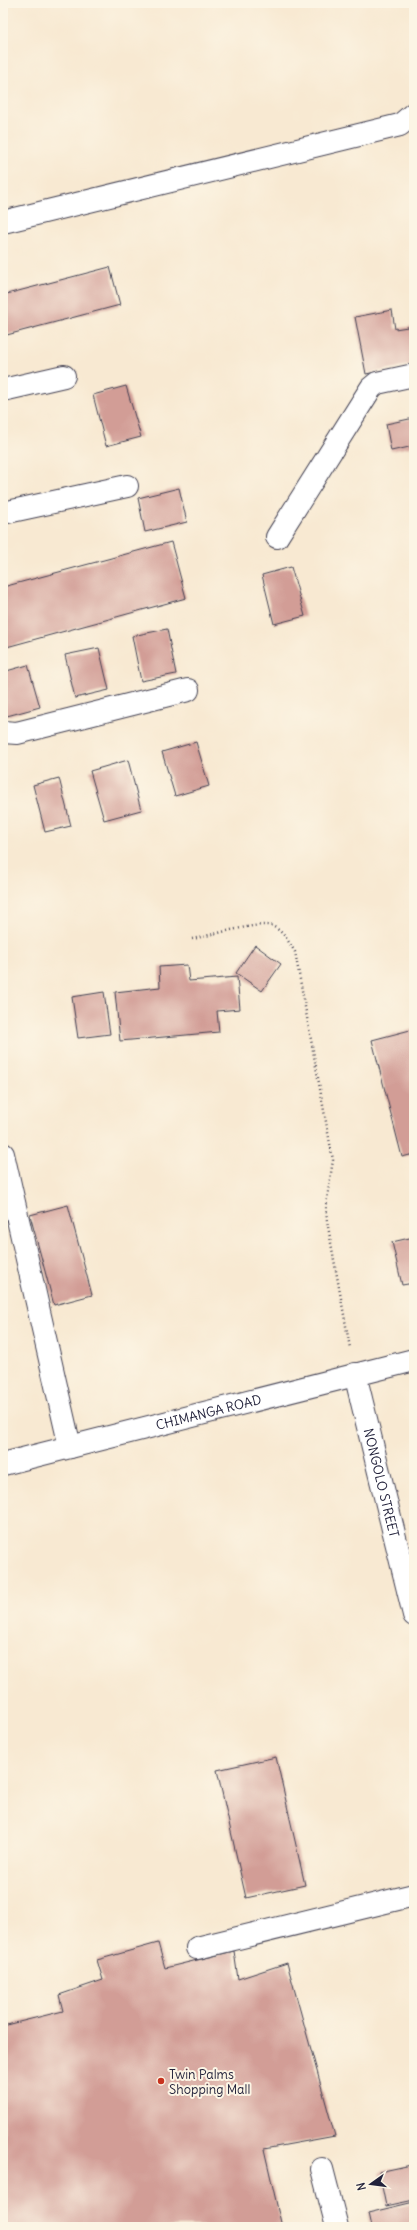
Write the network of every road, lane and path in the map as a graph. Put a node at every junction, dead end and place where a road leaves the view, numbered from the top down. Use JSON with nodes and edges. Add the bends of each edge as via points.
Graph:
{"nodes":[{"id":1,"x":414,"y":113,"type":"edge"},
{"id":2,"x":3,"y":222,"type":"edge"},
{"id":3,"x":414,"y":375,"type":"edge"},
{"id":4,"x":64,"y":376,"type":"dead end"},
{"id":5,"x":3,"y":390,"type":"edge"},
{"id":6,"x":127,"y":486,"type":"dead end"},
{"id":7,"x":3,"y":513,"type":"edge"},
{"id":8,"x":277,"y":537,"type":"dead end"},
{"id":9,"x":188,"y":690,"type":"dead end"},
{"id":10,"x":3,"y":732,"type":"edge"},
{"id":11,"x":192,"y":939,"type":"dead end"},
{"id":12,"x":3,"y":1154,"type":"edge"},
{"id":13,"x":414,"y":1360,"type":"edge"},
{"id":14,"x":354,"y":1374,"type":"junction"},
{"id":15,"x":70,"y":1447,"type":"junction"},
{"id":16,"x":3,"y":1464,"type":"edge"},
{"id":17,"x":414,"y":1615,"type":"edge"},
{"id":18,"x":414,"y":1895,"type":"edge"},
{"id":19,"x":197,"y":1948,"type":"dead end"},
{"id":20,"x":322,"y":2169,"type":"dead end"},
{"id":21,"x":337,"y":2227,"type":"edge"}],
"edges":[{"from":1,"to":2,"type":"street","via":[[400,125]]},
{"from":3,"to":8,"type":"street","via":[[377,384],[371,388]]},
{"from":4,"to":5,"type":"street"},
{"from":6,"to":7,"type":"street"},
{"from":9,"to":10,"type":"street","via":[[17,733]]},
{"from":11,"to":14,"type":"path","via":[[252,926],[272,926],[286,936],[295,952],[333,1160],[326,1205],[327,1222]]},
{"from":12,"to":15,"type":"street"},
{"from":13,"to":14,"type":"street","name":"CHIMANGA ROAD"},
{"from":14,"to":15,"type":"street","name":"CHIMANGA ROAD"},
{"from":14,"to":17,"type":"street","name":"NONGOLO STREET"},
{"from":15,"to":16,"type":"street","name":"CHIMANGA ROAD"},
{"from":18,"to":19,"type":"street"},
{"from":20,"to":21,"type":"street"}]}
